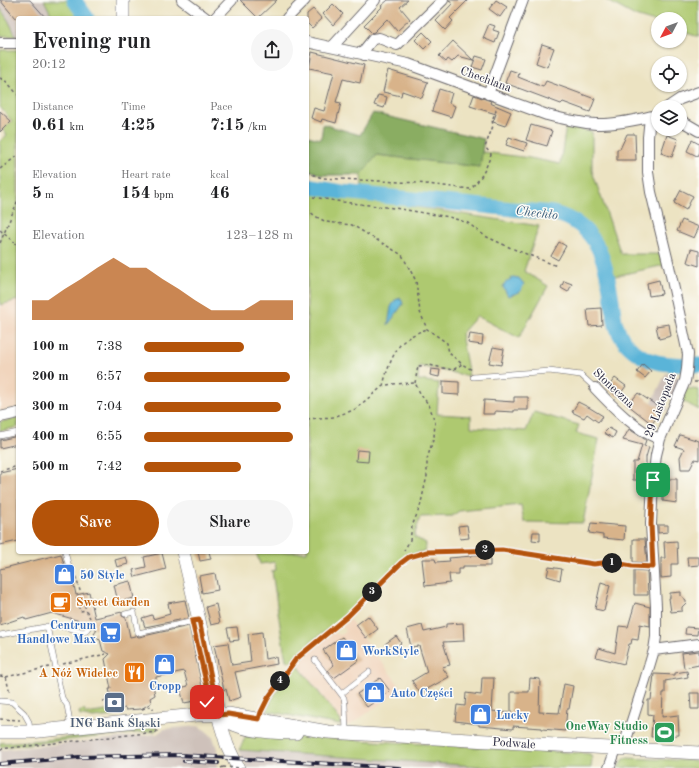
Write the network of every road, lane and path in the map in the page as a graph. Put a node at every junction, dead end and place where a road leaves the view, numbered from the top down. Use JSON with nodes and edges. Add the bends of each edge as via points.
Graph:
{"nodes":[{"id":1,"x":123,"y":0,"type":"edge"},
{"id":2,"x":182,"y":0,"type":"edge"},
{"id":3,"x":232,"y":0,"type":"edge"},
{"id":4,"x":305,"y":0,"type":"edge"},
{"id":5,"x":375,"y":0,"type":"edge"},
{"id":6,"x":443,"y":0,"type":"edge"},
{"id":7,"x":523,"y":0,"type":"edge"},
{"id":8,"x":123,"y":16,"type":"edge"},
{"id":9,"x":203,"y":16,"type":"edge"},
{"id":10,"x":217,"y":16,"type":"edge"},
{"id":11,"x":289,"y":16,"type":"edge"},
{"id":12,"x":309,"y":42,"type":"edge"},
{"id":13,"x":0,"y":43,"type":"edge"},
{"id":14,"x":16,"y":43,"type":"edge"},
{"id":15,"x":332,"y":47,"type":"junction"},
{"id":16,"x":364,"y":54,"type":"junction"},
{"id":17,"x":0,"y":78,"type":"edge"},
{"id":18,"x":699,"y":92,"type":"edge"},
{"id":19,"x":16,"y":93,"type":"edge"},
{"id":20,"x":488,"y":94,"type":"junction"},
{"id":21,"x":501,"y":98,"type":"junction"},
{"id":22,"x":678,"y":100,"type":"edge"},
{"id":23,"x":651,"y":117,"type":"edge"},
{"id":24,"x":687,"y":124,"type":"edge"},
{"id":25,"x":651,"y":126,"type":"edge"},
{"id":26,"x":699,"y":131,"type":"edge"},
{"id":27,"x":16,"y":157,"type":"edge"},
{"id":28,"x":0,"y":169,"type":"edge"},
{"id":29,"x":309,"y":173,"type":"edge"},
{"id":30,"x":309,"y":196,"type":"edge"},
{"id":31,"x":16,"y":205,"type":"edge"},
{"id":32,"x":309,"y":211,"type":"edge"},
{"id":33,"x":0,"y":230,"type":"edge"},
{"id":34,"x":4,"y":233,"type":"junction"},
{"id":35,"x":0,"y":243,"type":"edge"},
{"id":36,"x":16,"y":244,"type":"edge"},
{"id":37,"x":557,"y":266,"type":"dead end"},
{"id":38,"x":427,"y":329,"type":"junction"},
{"id":39,"x":473,"y":377,"type":"dead end"},
{"id":40,"x":415,"y":383,"type":"junction"},
{"id":41,"x":383,"y":386,"type":"junction"},
{"id":42,"x":595,"y":388,"type":"joint"},
{"id":43,"x":16,"y":413,"type":"edge"},
{"id":44,"x":0,"y":416,"type":"edge"},
{"id":45,"x":309,"y":419,"type":"edge"},
{"id":46,"x":16,"y":432,"type":"edge"},
{"id":47,"x":0,"y":436,"type":"edge"},
{"id":48,"x":660,"y":439,"type":"junction"},
{"id":49,"x":16,"y":467,"type":"edge"},
{"id":50,"x":0,"y":471,"type":"edge"},
{"id":51,"x":66,"y":554,"type":"edge"},
{"id":52,"x":183,"y":554,"type":"edge"},
{"id":53,"x":401,"y":563,"type":"junction"},
{"id":54,"x":71,"y":567,"type":"joint"},
{"id":55,"x":653,"y":567,"type":"junction"},
{"id":56,"x":82,"y":594,"type":"dead end"},
{"id":57,"x":83,"y":599,"type":"dead end"},
{"id":58,"x":77,"y":600,"type":"dead end"},
{"id":59,"x":86,"y":610,"type":"junction"},
{"id":60,"x":125,"y":614,"type":"dead end"},
{"id":61,"x":199,"y":620,"type":"junction"},
{"id":62,"x":92,"y":624,"type":"joint"},
{"id":63,"x":47,"y":626,"type":"junction"},
{"id":64,"x":0,"y":635,"type":"edge"},
{"id":65,"x":699,"y":644,"type":"edge"},
{"id":66,"x":654,"y":650,"type":"junction"},
{"id":67,"x":315,"y":660,"type":"dead end"},
{"id":68,"x":369,"y":672,"type":"dead end"},
{"id":69,"x":0,"y":676,"type":"edge"},
{"id":70,"x":12,"y":676,"type":"dead end"},
{"id":71,"x":6,"y":677,"type":"junction"},
{"id":72,"x":341,"y":694,"type":"junction"},
{"id":73,"x":0,"y":701,"type":"edge"},
{"id":74,"x":103,"y":701,"type":"dead end"},
{"id":75,"x":12,"y":702,"type":"junction"},
{"id":76,"x":146,"y":708,"type":"dead end"},
{"id":77,"x":141,"y":710,"type":"dead end"},
{"id":78,"x":122,"y":712,"type":"dead end"},
{"id":79,"x":219,"y":715,"type":"junction"},
{"id":80,"x":0,"y":719,"type":"edge"},
{"id":81,"x":259,"y":719,"type":"junction"},
{"id":82,"x":30,"y":727,"type":"junction"},
{"id":83,"x":162,"y":727,"type":"dead end"},
{"id":84,"x":71,"y":729,"type":"junction"},
{"id":85,"x":0,"y":732,"type":"edge"},
{"id":86,"x":328,"y":732,"type":"junction"},
{"id":87,"x":346,"y":733,"type":"junction"},
{"id":88,"x":0,"y":748,"type":"edge"},
{"id":89,"x":620,"y":749,"type":"junction"},
{"id":90,"x":699,"y":753,"type":"edge"},
{"id":91,"x":222,"y":768,"type":"edge"},
{"id":92,"x":238,"y":768,"type":"edge"},
{"id":93,"x":244,"y":768,"type":"edge"},
{"id":94,"x":610,"y":768,"type":"edge"}],
"edges":[{"from":1,"to":8,"type":"street"},
{"from":2,"to":9,"type":"street"},
{"from":3,"to":10,"type":"street"},
{"from":4,"to":11,"type":"street"},
{"from":5,"to":15,"type":"street"},
{"from":6,"to":16,"type":"street","via":[[397,45],[379,38],[373,39]]},
{"from":7,"to":20,"type":"street"},
{"from":12,"to":15,"type":"street","name":"Chechlana"},
{"from":13,"to":14,"type":"street"},
{"from":15,"to":16,"type":"street","name":"Chechlana"},
{"from":16,"to":20,"type":"street","name":"Chechlana","via":[[408,64]]},
{"from":17,"to":19,"type":"path"},
{"from":18,"to":22,"type":"street"},
{"from":20,"to":21,"type":"street","name":"Chechlana"},
{"from":21,"to":23,"type":"street","name":"Chechlana","via":[[547,115],[597,124]]},
{"from":21,"to":29,"type":"path","via":[[485,147],[491,154],[485,170],[470,189],[418,183],[322,178]]},
{"from":24,"to":26,"type":"street"},
{"from":25,"to":48,"type":"street","name":"29 Listopada","via":[[648,137],[651,192],[688,354],[685,381]]},
{"from":27,"to":28,"type":"path"},
{"from":30,"to":37,"type":"path","via":[[449,217],[468,223],[485,236],[511,248]]},
{"from":31,"to":34,"type":"path"},
{"from":32,"to":38,"type":"path","via":[[326,222],[352,225],[402,254],[416,281],[420,312]]},
{"from":33,"to":34,"type":"path"},
{"from":34,"to":35,"type":"path"},
{"from":34,"to":36,"type":"path"},
{"from":38,"to":40,"type":"path","via":[[446,343],[449,353],[462,364],[453,370],[429,365],[418,366]]},
{"from":38,"to":41,"type":"path","via":[[403,341],[385,374]]},
{"from":39,"to":42,"type":"lane","name":"Słoneczna","via":[[549,371],[581,375]]},
{"from":40,"to":41,"type":"path"},
{"from":40,"to":53,"type":"path","via":[[435,422],[434,437],[420,507]]},
{"from":41,"to":45,"type":"path","via":[[354,410],[333,417]]},
{"from":42,"to":48,"type":"street","name":"Słoneczna","via":[[627,418],[651,436]]},
{"from":43,"to":44,"type":"street"},
{"from":46,"to":47,"type":"lane"},
{"from":48,"to":55,"type":"street","name":"29 Listopada","via":[[653,480]]},
{"from":49,"to":50,"type":"path"},
{"from":51,"to":54,"type":"lane"},
{"from":52,"to":61,"type":"street"},
{"from":53,"to":55,"type":"lane","via":[[409,557],[427,552],[502,550],[594,564],[610,562]]},
{"from":53,"to":81,"type":"lane","via":[[348,616],[296,659],[268,698]]},
{"from":54,"to":56,"type":"path"},
{"from":55,"to":66,"type":"street","name":"29 Listopada","via":[[656,606]]},
{"from":57,"to":59,"type":"path"},
{"from":58,"to":59,"type":"path","via":[[80,612]]},
{"from":59,"to":62,"type":"path"},
{"from":60,"to":61,"type":"lane","via":[[134,612],[138,633]]},
{"from":61,"to":79,"type":"street"},
{"from":62,"to":63,"type":"lane","via":[[85,632],[60,625]]},
{"from":63,"to":64,"type":"lane"},
{"from":63,"to":84,"type":"lane"},
{"from":65,"to":66,"type":"street"},
{"from":66,"to":89,"type":"street","name":"29 Listopada"},
{"from":67,"to":72,"type":"lane"},
{"from":68,"to":72,"type":"lane"},
{"from":69,"to":71,"type":"path"},
{"from":70,"to":71,"type":"path"},
{"from":71,"to":75,"type":"path"},
{"from":72,"to":87,"type":"lane","via":[[345,705]]},
{"from":73,"to":75,"type":"lane"},
{"from":74,"to":78,"type":"path","via":[[111,701],[116,712]]},
{"from":75,"to":82,"type":"lane","via":[[24,712]]},
{"from":76,"to":77,"type":"path"},
{"from":79,"to":81,"type":"street","name":"Podwale"},
{"from":79,"to":84,"type":"street","via":[[196,715]]},
{"from":79,"to":86,"type":"street","name":"Podwale","via":[[236,725],[269,732]]},
{"from":79,"to":92,"type":"street","via":[[227,746]]},
{"from":80,"to":82,"type":"path"},
{"from":81,"to":86,"type":"street","name":"Podwale"},
{"from":82,"to":84,"type":"street"},
{"from":82,"to":85,"type":"street"},
{"from":83,"to":88,"type":"path","via":[[156,732]]},
{"from":86,"to":87,"type":"street","name":"Podwale"},
{"from":87,"to":89,"type":"street","name":"Podwale"},
{"from":89,"to":90,"type":"street","name":"Podwale"},
{"from":89,"to":94,"type":"street","name":"29 Listopada"},
{"from":91,"to":93,"type":"path","bridge":true}]}
